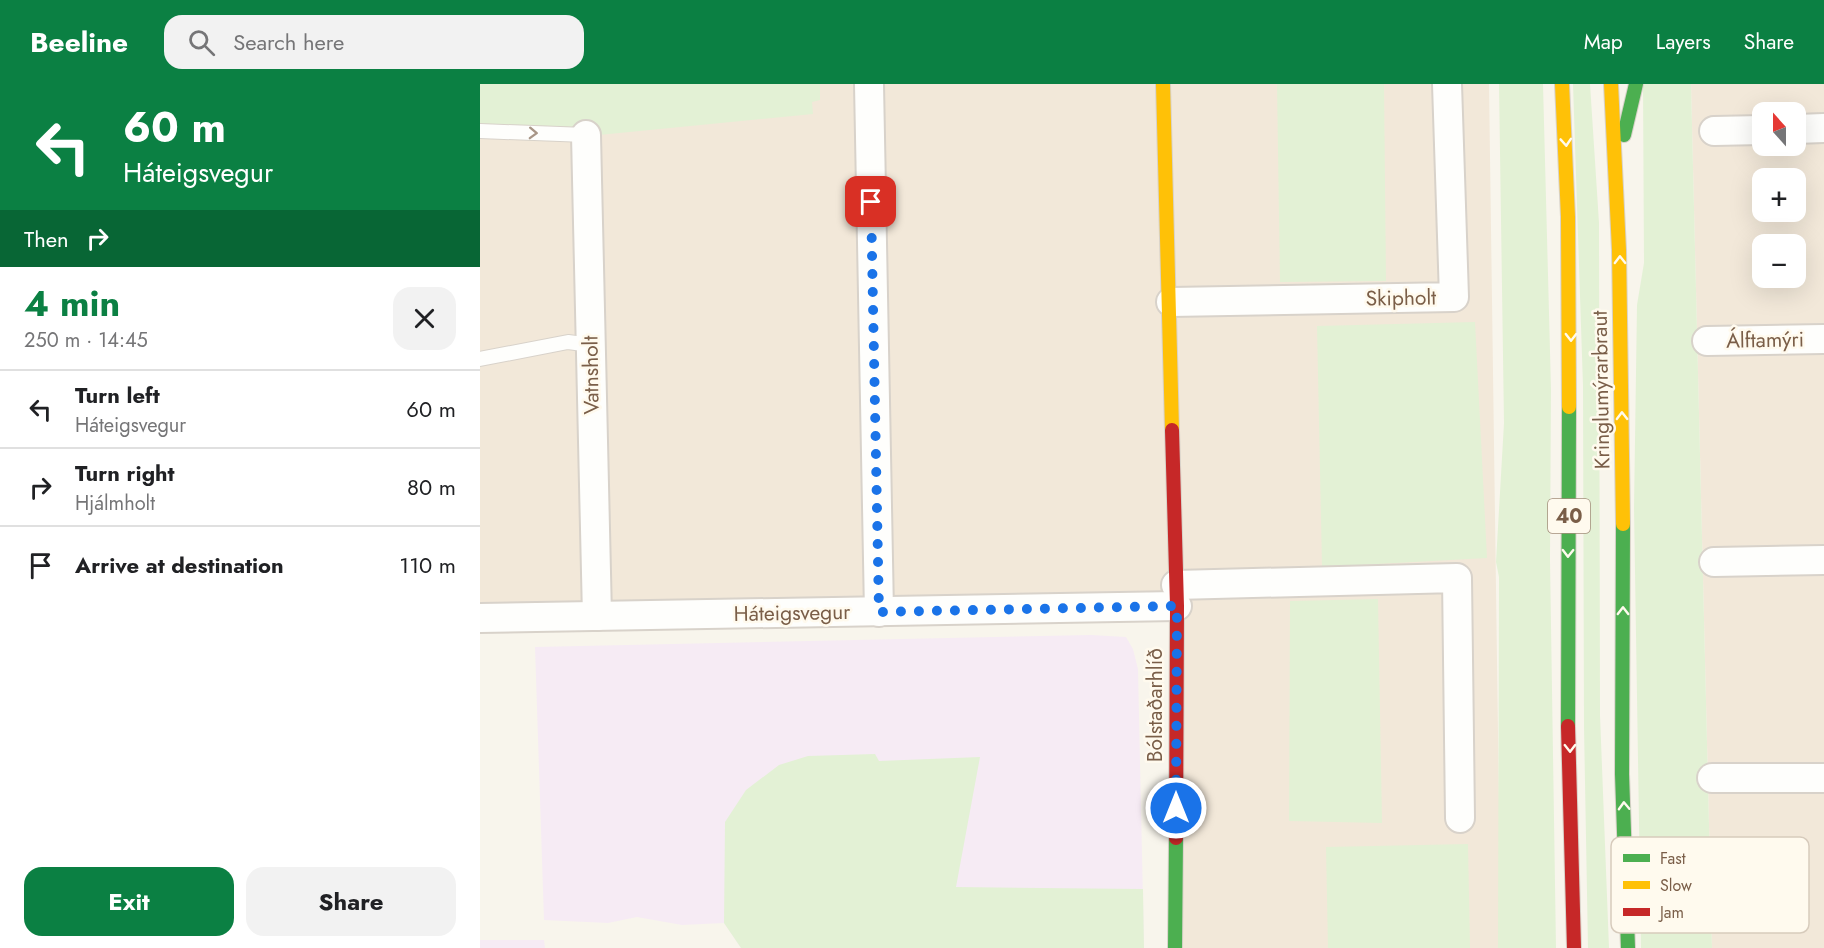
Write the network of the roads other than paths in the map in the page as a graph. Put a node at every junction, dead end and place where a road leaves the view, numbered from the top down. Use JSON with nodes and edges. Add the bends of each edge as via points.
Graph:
{"nodes":[{"id":1,"x":869,"y":84,"type":"edge"},
{"id":2,"x":1163,"y":84,"type":"edge"},
{"id":3,"x":1447,"y":84,"type":"edge"},
{"id":4,"x":1562,"y":84,"type":"edge"},
{"id":5,"x":1611,"y":84,"type":"edge"},
{"id":6,"x":1636,"y":84,"type":"edge"},
{"id":7,"x":1824,"y":128,"type":"edge"},
{"id":8,"x":1806,"y":129,"type":"edge"},
{"id":9,"x":1752,"y":130,"type":"edge"},
{"id":10,"x":480,"y":131,"type":"edge"},
{"id":11,"x":1714,"y":131,"type":"dead end"},
{"id":12,"x":586,"y":135,"type":"joint"},
{"id":13,"x":1619,"y":193,"type":"junction"},
{"id":14,"x":1171,"y":302,"type":"junction"},
{"id":15,"x":1824,"y":339,"type":"edge"},
{"id":16,"x":1707,"y":341,"type":"dead end"},
{"id":17,"x":591,"y":345,"type":"junction"},
{"id":18,"x":480,"y":358,"type":"edge"},
{"id":19,"x":1824,"y":560,"type":"edge"},
{"id":20,"x":1713,"y":562,"type":"dead end"},
{"id":21,"x":1177,"y":596,"type":"junction"},
{"id":22,"x":879,"y":612,"type":"junction"},
{"id":23,"x":597,"y":616,"type":"junction"},
{"id":24,"x":480,"y":618,"type":"edge"},
{"id":25,"x":1712,"y":778,"type":"dead end"},
{"id":26,"x":1824,"y":778,"type":"edge"},
{"id":27,"x":1460,"y":818,"type":"dead end"},
{"id":28,"x":1625,"y":837,"type":"edge"},
{"id":29,"x":1628,"y":933,"type":"edge"},
{"id":30,"x":1175,"y":948,"type":"edge"},
{"id":31,"x":1574,"y":948,"type":"edge"},
{"id":32,"x":1628,"y":948,"type":"edge"}],
"edges":[{"from":1,"to":22,"type":"street"},
{"from":2,"to":14,"type":"main road"},
{"from":3,"to":14,"type":"street","name":"Skipholt","via":[[1454,297]]},
{"from":4,"to":31,"type":"main road","name":"Kringlumýrarbraut","number":"40","one_way":true,"via":[[1568,167],[1571,334],[1567,620]]},
{"from":5,"to":13,"type":"main road","name":"Kringlumýrarbraut"},
{"from":6,"to":13,"type":"main road","via":[[1625,126]]},
{"from":7,"to":8,"type":"street"},
{"from":9,"to":11,"type":"street"},
{"from":10,"to":12,"type":"lane","one_way":true},
{"from":12,"to":17,"type":"street","name":"Vatnsholt"},
{"from":28,"to":13,"type":"main road","name":"Kringlumýrarbraut","one_way":true},
{"from":14,"to":21,"type":"main road"},
{"from":15,"to":16,"type":"street","name":"Álftamýri"},
{"from":17,"to":18,"type":"lane","via":[[568,342]]},
{"from":17,"to":23,"type":"street","name":"Vatnsholt"},
{"from":19,"to":20,"type":"street"},
{"from":21,"to":22,"type":"street","name":"Háteigsvegur"},
{"from":21,"to":27,"type":"street","name":"Háteigsvegur","via":[[1458,578]]},
{"from":21,"to":30,"type":"main road","name":"Bólstaðarhlíð"},
{"from":22,"to":23,"type":"street","name":"Háteigsvegur"},
{"from":23,"to":24,"type":"street","name":"Háteigsvegur"},
{"from":25,"to":26,"type":"street"},
{"from":32,"to":29,"type":"main road","name":"Kringlumýrarbraut","one_way":true}]}
